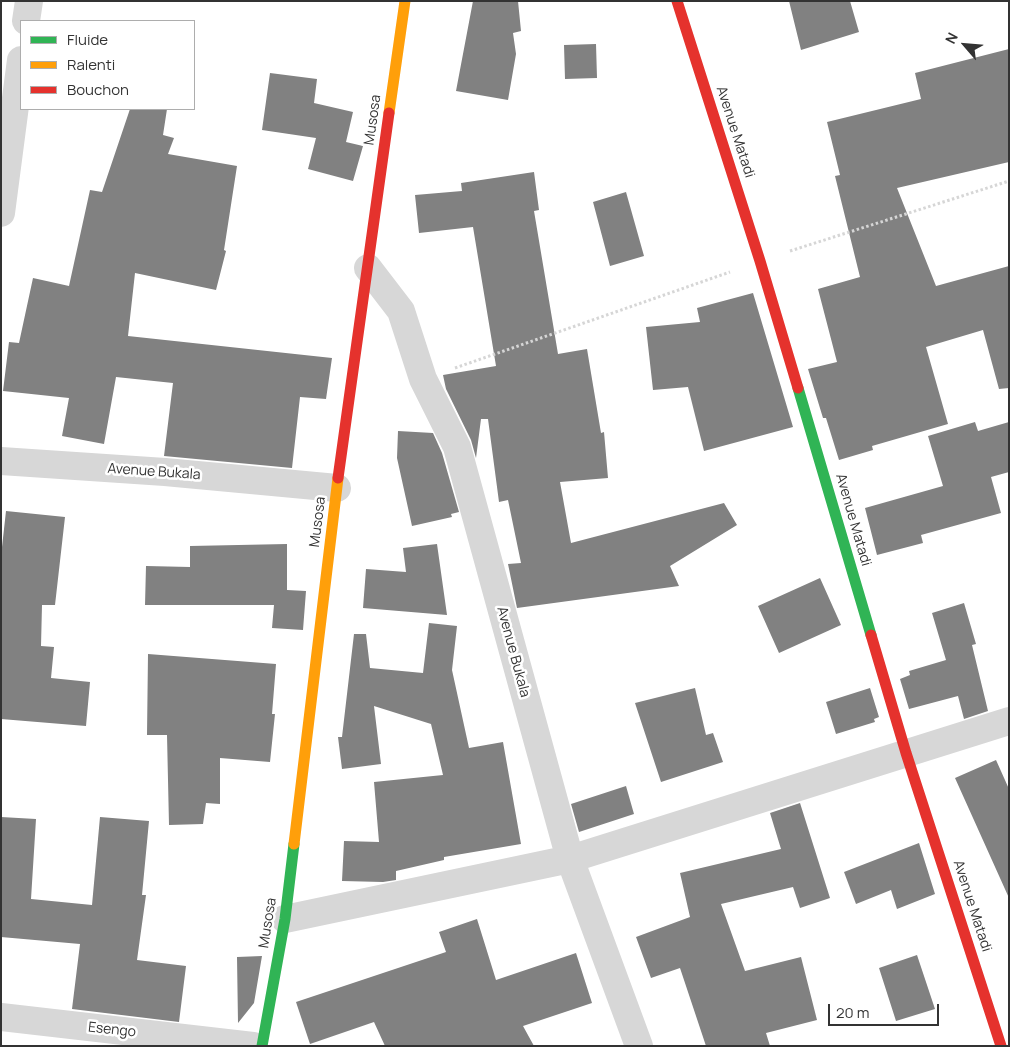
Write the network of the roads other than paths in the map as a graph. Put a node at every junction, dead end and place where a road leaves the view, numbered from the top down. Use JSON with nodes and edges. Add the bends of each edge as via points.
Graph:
{"nodes":[{"id":1,"x":29,"y":1,"type":"edge"},
{"id":2,"x":405,"y":1,"type":"edge"},
{"id":3,"x":677,"y":1,"type":"edge"},
{"id":4,"x":26,"y":20,"type":"edge"},
{"id":5,"x":20,"y":68,"type":"edge"},
{"id":6,"x":1,"y":213,"type":"edge"},
{"id":7,"x":368,"y":268,"type":"junction"},
{"id":8,"x":1,"y":461,"type":"edge"},
{"id":9,"x":337,"y":488,"type":"junction"},
{"id":10,"x":1009,"y":721,"type":"edge"},
{"id":11,"x":906,"y":753,"type":"junction"},
{"id":12,"x":570,"y":859,"type":"junction"},
{"id":13,"x":285,"y":918,"type":"junction"},
{"id":14,"x":1,"y":1017,"type":"edge"},
{"id":15,"x":253,"y":1046,"type":"edge"},
{"id":16,"x":262,"y":1046,"type":"edge"},
{"id":17,"x":639,"y":1046,"type":"edge"},
{"id":18,"x":1001,"y":1046,"type":"edge"}],
"edges":[{"from":1,"to":4,"type":"street"},
{"from":2,"to":7,"type":"street","name":"Musosa"},
{"from":3,"to":11,"type":"street","name":"Avenue Matadi","via":[[760,261]]},
{"from":5,"to":6,"type":"street"},
{"from":7,"to":9,"type":"street","name":"Musosa"},
{"from":7,"to":12,"type":"street","name":"Avenue Bukala","via":[[401,311],[422,379],[457,447]]},
{"from":8,"to":9,"type":"street","name":"Avenue Bukala"},
{"from":9,"to":13,"type":"street","name":"Musosa"},
{"from":10,"to":11,"type":"street"},
{"from":11,"to":12,"type":"street"},
{"from":11,"to":18,"type":"street","name":"Avenue Matadi"},
{"from":12,"to":13,"type":"street"},
{"from":12,"to":17,"type":"street","name":"Avenue Bukala"},
{"from":13,"to":16,"type":"street","name":"Musosa"},
{"from":14,"to":15,"type":"street","name":"Esengo"}]}
